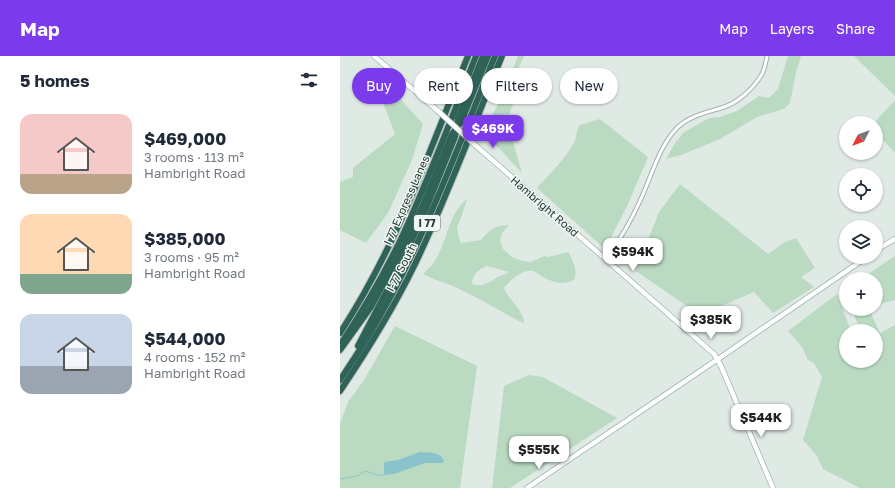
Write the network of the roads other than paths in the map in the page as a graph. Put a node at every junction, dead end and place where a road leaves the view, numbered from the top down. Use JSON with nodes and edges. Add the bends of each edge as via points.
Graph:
{"nodes":[{"id":1,"x":374,"y":56,"type":"edge"},
{"id":2,"x":468,"y":56,"type":"edge"},
{"id":3,"x":476,"y":56,"type":"edge"},
{"id":4,"x":483,"y":56,"type":"edge"},
{"id":5,"x":488,"y":56,"type":"edge"},
{"id":6,"x":494,"y":56,"type":"edge"},
{"id":7,"x":502,"y":56,"type":"edge"},
{"id":8,"x":767,"y":56,"type":"edge"},
{"id":9,"x":462,"y":114,"type":"junction"},
{"id":10,"x":456,"y":128,"type":"junction"},
{"id":11,"x":451,"y":140,"type":"junction"},
{"id":12,"x":895,"y":239,"type":"edge"},
{"id":13,"x":883,"y":246,"type":"edge"},
{"id":14,"x":606,"y":259,"type":"junction"},
{"id":15,"x":857,"y":264,"type":"edge"},
{"id":16,"x":340,"y":333,"type":"edge"},
{"id":17,"x":340,"y":345,"type":"edge"},
{"id":18,"x":340,"y":350,"type":"edge"},
{"id":19,"x":718,"y":359,"type":"junction"},
{"id":20,"x":340,"y":380,"type":"edge"},
{"id":21,"x":340,"y":391,"type":"edge"},
{"id":22,"x":527,"y":488,"type":"edge"},
{"id":23,"x":773,"y":488,"type":"edge"}],
"edges":[{"from":1,"to":10,"type":"main road","name":"Hambright Road","bridge":true},
{"from":2,"to":16,"type":"highway","number":"I 77","via":[[395,236]]},
{"from":3,"to":17,"type":"highway","name":"I 77 Express Lanes","number":"I 77","via":[[401,239],[373,292]]},
{"from":4,"to":9,"type":"highway"},
{"from":5,"to":9,"type":"highway"},
{"from":6,"to":20,"type":"highway","number":"I 77","via":[[416,246],[379,318]]},
{"from":7,"to":21,"type":"highway","name":"I-77 South","number":"I 77","via":[[422,249],[381,326]]},
{"from":8,"to":14,"type":"street","via":[[761,75],[741,97],[726,107],[688,119],[672,133],[661,151],[628,225]]},
{"from":9,"to":10,"type":"highway","via":[[462,122]]},
{"from":10,"to":11,"type":"highway"},
{"from":10,"to":14,"type":"main road","name":"Hambright Road","bridge":true},
{"from":11,"to":18,"type":"highway","via":[[394,265],[364,318]]},
{"from":11,"to":20,"type":"highway","via":[[411,243]]},
{"from":12,"to":13,"type":"main road"},
{"from":14,"to":19,"type":"main road","name":"Hambright Road"},
{"from":15,"to":19,"type":"main road"},
{"from":19,"to":22,"type":"main road"},
{"from":19,"to":23,"type":"main road","name":"Hambright Road"}]}
